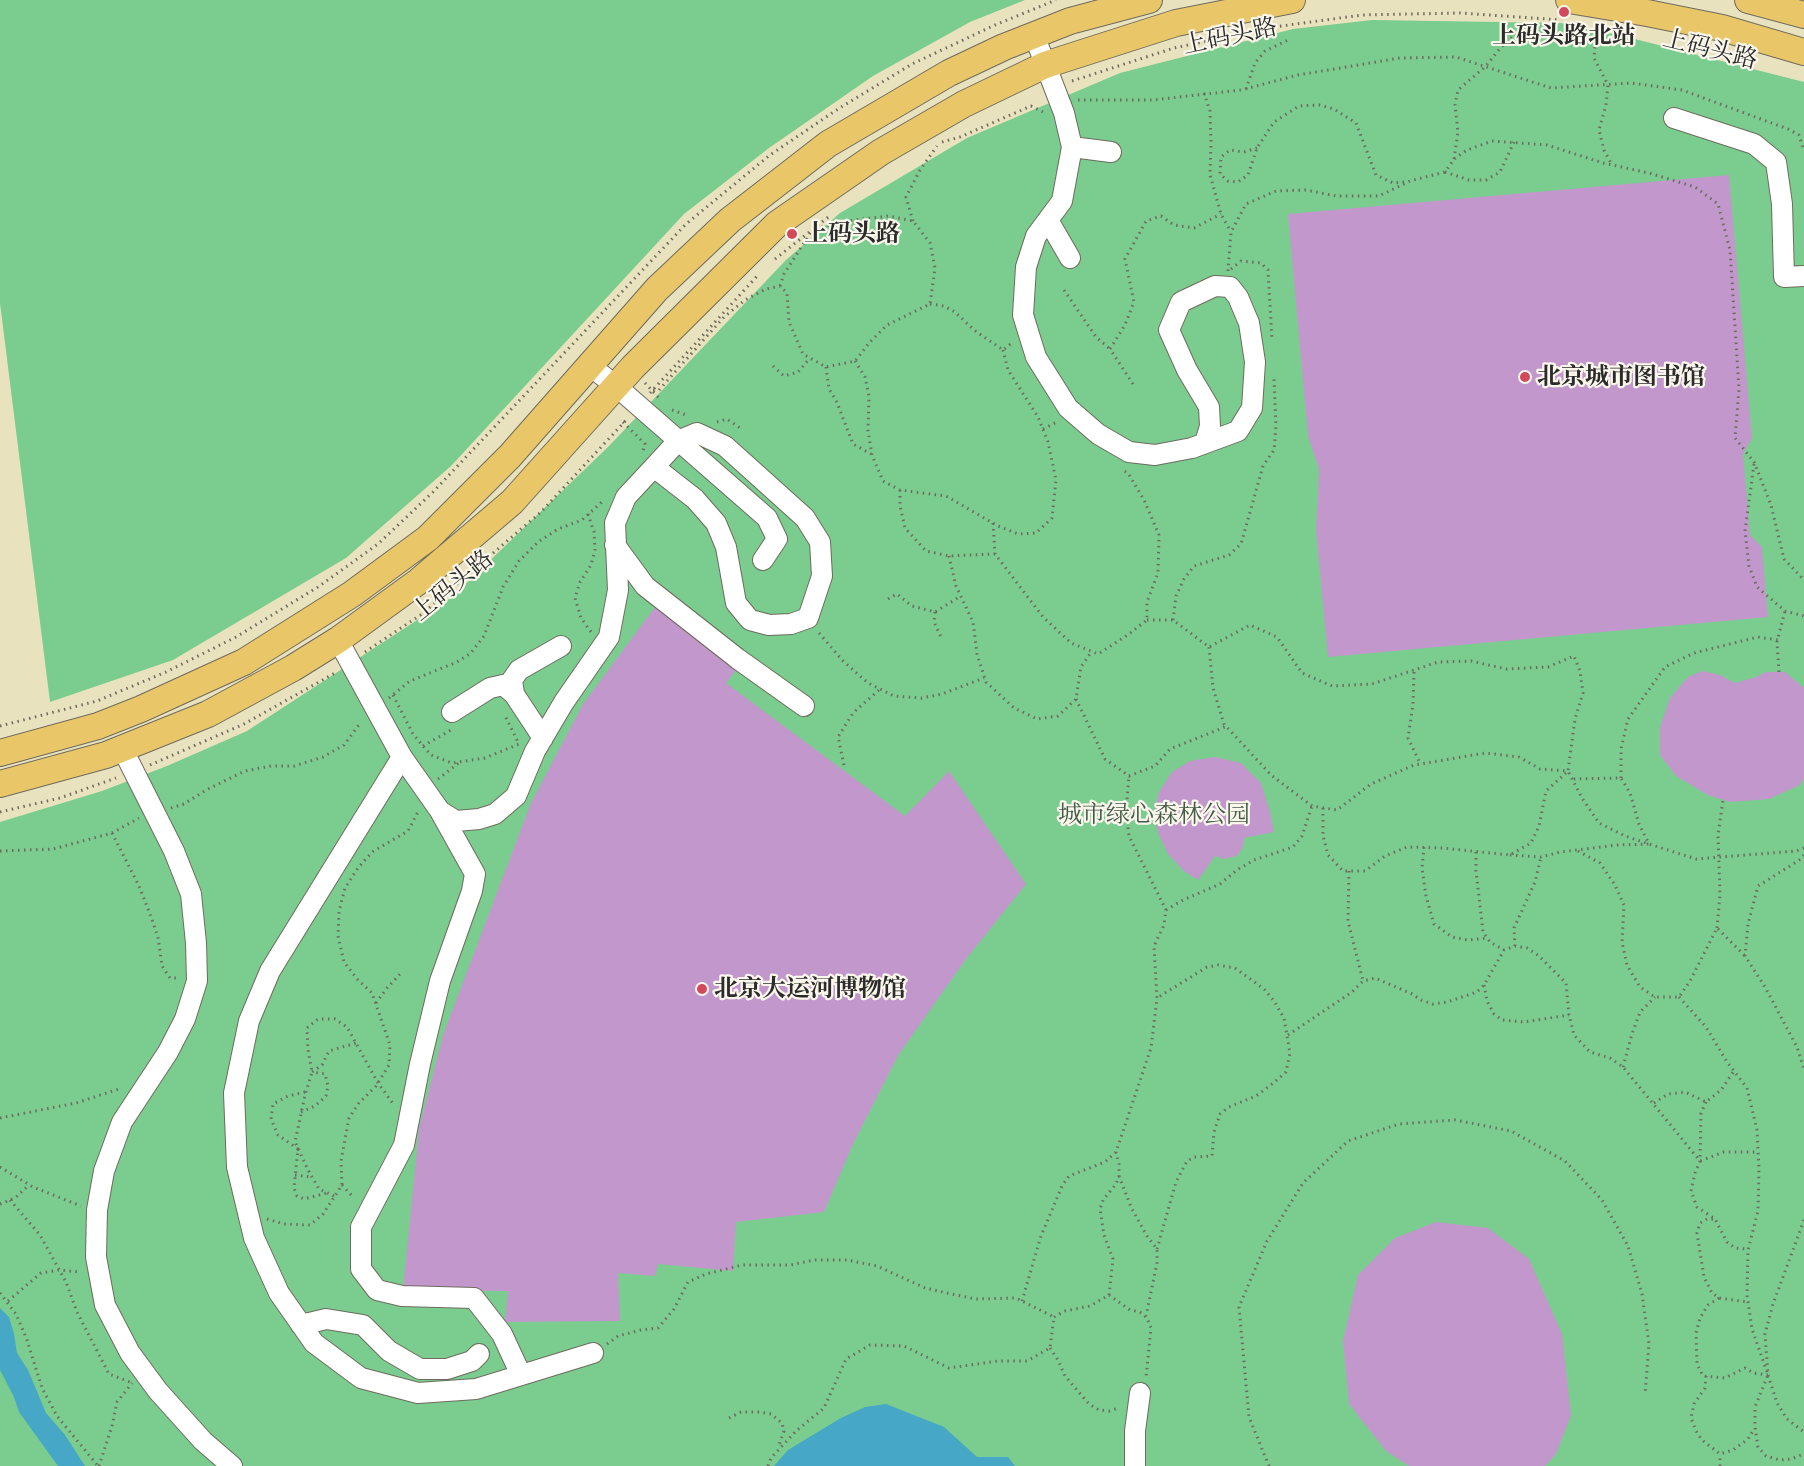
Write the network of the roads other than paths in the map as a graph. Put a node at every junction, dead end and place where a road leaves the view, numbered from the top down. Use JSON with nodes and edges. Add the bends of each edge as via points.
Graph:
{"nodes":[{"id":1,"x":1149,"y":0,"type":"edge"},
{"id":2,"x":1292,"y":0,"type":"edge"},
{"id":3,"x":1748,"y":0,"type":"edge"},
{"id":4,"x":1570,"y":11,"type":"edge"},
{"id":5,"x":1804,"y":15,"type":"edge"},
{"id":6,"x":1034,"y":35,"type":"junction"},
{"id":7,"x":1804,"y":52,"type":"edge"},
{"id":8,"x":1049,"y":77,"type":"junction"},
{"id":9,"x":1674,"y":118,"type":"dead end"},
{"id":10,"x":1072,"y":147,"type":"junction"},
{"id":11,"x":1111,"y":152,"type":"dead end"},
{"id":12,"x":1048,"y":220,"type":"junction"},
{"id":13,"x":1070,"y":258,"type":"dead end"},
{"id":14,"x":1804,"y":276,"type":"edge"},
{"id":15,"x":589,"y":365,"type":"junction"},
{"id":16,"x":616,"y":386,"type":"junction"},
{"id":17,"x":678,"y":441,"type":"junction"},
{"id":18,"x":1205,"y":443,"type":"junction"},
{"id":19,"x":654,"y":466,"type":"junction"},
{"id":20,"x":615,"y":545,"type":"junction"},
{"id":21,"x":763,"y":561,"type":"dead end"},
{"id":22,"x":338,"y":640,"type":"junction"},
{"id":23,"x":561,"y":646,"type":"dead end"},
{"id":24,"x":514,"y":694,"type":"junction"},
{"id":25,"x":804,"y":706,"type":"dead end"},
{"id":26,"x":452,"y":720,"type":"road end"},
{"id":27,"x":543,"y":738,"type":"junction"},
{"id":28,"x":122,"y":748,"type":"junction"},
{"id":29,"x":0,"y":753,"type":"edge"},
{"id":30,"x":402,"y":757,"type":"junction"},
{"id":31,"x":0,"y":784,"type":"edge"},
{"id":32,"x":440,"y":811,"type":"junction"},
{"id":33,"x":301,"y":1325,"type":"junction"},
{"id":34,"x":592,"y":1353,"type":"road end"},
{"id":35,"x":479,"y":1354,"type":"dead end"},
{"id":36,"x":521,"y":1375,"type":"junction"},
{"id":37,"x":1140,"y":1393,"type":"road end"},
{"id":38,"x":232,"y":1466,"type":"edge"},
{"id":39,"x":1135,"y":1466,"type":"edge"}],
"edges":[{"from":1,"to":6,"type":"main road"},
{"from":2,"to":8,"type":"main road","name":"上码头路","via":[[1176,23]]},
{"from":3,"to":5,"type":"main road"},
{"from":4,"to":7,"type":"main road","name":"上码头路","via":[[1647,13],[1722,28]]},
{"from":6,"to":8,"type":"street"},
{"from":6,"to":15,"type":"main road","via":[[949,73],[828,144],[730,220],[657,289]]},
{"from":8,"to":10,"type":"street","via":[[1064,113]]},
{"from":8,"to":16,"type":"main road","name":"上码头路","via":[[964,104],[881,152],[777,224]]},
{"from":9,"to":14,"type":"street","via":[[1754,144],[1776,162],[1782,204],[1784,277]]},
{"from":10,"to":11,"type":"street"},
{"from":10,"to":12,"type":"street","via":[[1062,201]]},
{"from":12,"to":13,"type":"street"},
{"from":12,"to":18,"type":"street","via":[[1036,236],[1026,267],[1023,315],[1036,357],[1068,408],[1098,434],[1129,452],[1155,455]]},
{"from":15,"to":16,"type":"street"},
{"from":15,"to":29,"type":"main road","via":[[510,456],[428,538],[352,594],[244,662],[151,705],[98,726]]},
{"from":16,"to":17,"type":"street"},
{"from":16,"to":22,"type":"main road","name":"上码头路","via":[[512,502],[419,581]]},
{"from":17,"to":19,"type":"street"},
{"from":17,"to":19,"type":"street","via":[[697,433],[725,446],[805,518],[820,543],[822,576],[808,618],[769,625],[750,620],[736,603],[726,547],[716,523],[695,499]]},
{"from":17,"to":21,"type":"street","via":[[767,518],[777,539]]},
{"from":18,"to":18,"type":"street","via":[[1238,431],[1252,408],[1255,362],[1249,323],[1230,287],[1215,286],[1181,302],[1169,330],[1209,407],[1210,426]]},
{"from":19,"to":20,"type":"street","via":[[626,497],[615,524]]},
{"from":20,"to":25,"type":"street","via":[[645,586]]},
{"from":20,"to":27,"type":"street","via":[[618,590],[609,637]]},
{"from":22,"to":28,"type":"main road","name":"上码头路","via":[[208,714]]},
{"from":22,"to":30,"type":"street"},
{"from":23,"to":24,"type":"street","via":[[519,670],[512,680]]},
{"from":24,"to":26,"type":"street","via":[[503,685],[490,688]]},
{"from":24,"to":27,"type":"street"},
{"from":27,"to":32,"type":"street","via":[[516,796],[495,814],[456,821]]},
{"from":28,"to":31,"type":"main road","name":"上码头路"},
{"from":28,"to":38,"type":"street","via":[[174,850],[191,894],[197,981],[168,1052],[122,1122],[104,1171],[97,1210],[96,1257],[105,1305],[138,1377],[158,1391],[203,1441]]},
{"from":30,"to":32,"type":"street"},
{"from":30,"to":33,"type":"street","via":[[270,971],[249,1022],[234,1093],[237,1167],[254,1239],[279,1293]]},
{"from":32,"to":36,"type":"street","via":[[475,874],[440,981],[404,1145],[362,1227],[361,1269],[377,1290],[402,1296],[474,1298],[502,1334]]},
{"from":33,"to":35,"type":"street","via":[[326,1319],[363,1325],[389,1350],[420,1369],[447,1369],[472,1361]]},
{"from":33,"to":36,"type":"street","via":[[314,1344],[361,1378],[418,1393],[476,1389]]},
{"from":34,"to":36,"type":"street"},
{"from":37,"to":39,"type":"street"}]}
